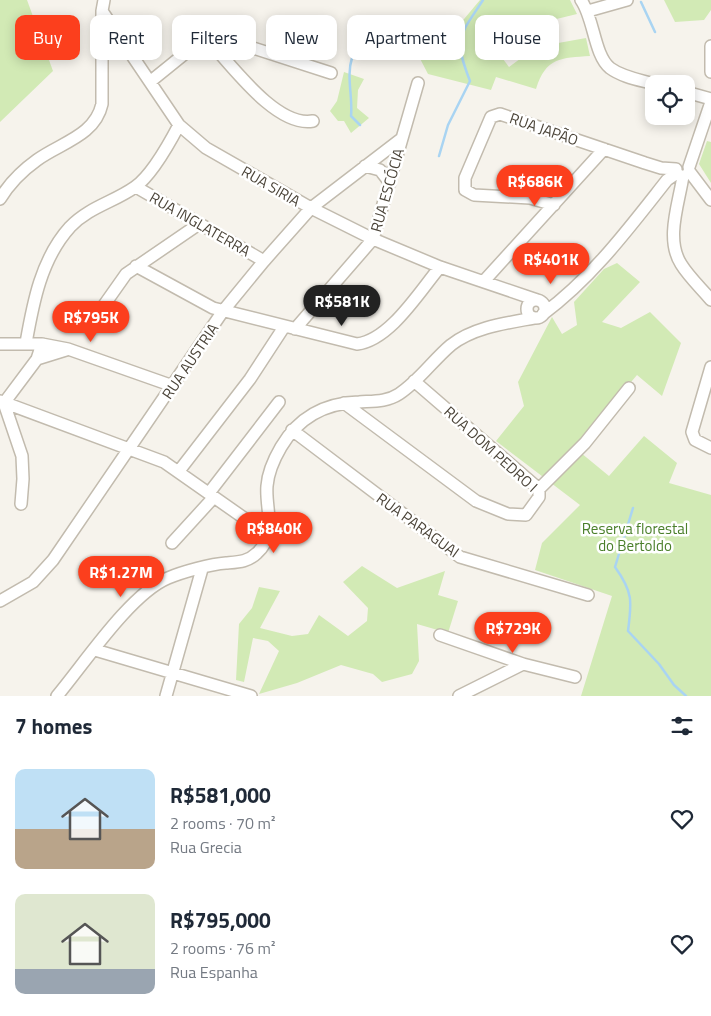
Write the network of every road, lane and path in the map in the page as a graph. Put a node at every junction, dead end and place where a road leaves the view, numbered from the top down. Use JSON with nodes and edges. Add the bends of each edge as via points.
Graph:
{"nodes":[{"id":1,"x":581,"y":0,"type":"edge"},
{"id":2,"x":627,"y":0,"type":"edge"},
{"id":3,"x":103,"y":6,"type":"edge"},
{"id":4,"x":588,"y":11,"type":"junction"},
{"id":5,"x":711,"y":46,"type":"edge"},
{"id":6,"x":256,"y":48,"type":"edge"},
{"id":7,"x":177,"y":60,"type":"edge"},
{"id":8,"x":227,"y":60,"type":"edge"},
{"id":9,"x":711,"y":72,"type":"edge"},
{"id":10,"x":331,"y":73,"type":"dead end"},
{"id":11,"x":151,"y":81,"type":"junction"},
{"id":12,"x":645,"y":81,"type":"edge"},
{"id":13,"x":418,"y":83,"type":"dead end"},
{"id":14,"x":695,"y":95,"type":"edge"},
{"id":15,"x":711,"y":100,"type":"edge"},
{"id":16,"x":313,"y":121,"type":"dead end"},
{"id":17,"x":180,"y":125,"type":"junction"},
{"id":18,"x":401,"y":139,"type":"junction"},
{"id":19,"x":604,"y":150,"type":"junction"},
{"id":20,"x":380,"y":155,"type":"junction"},
{"id":21,"x":394,"y":163,"type":"junction"},
{"id":22,"x":365,"y":166,"type":"junction"},
{"id":23,"x":683,"y":171,"type":"junction"},
{"id":24,"x":390,"y":183,"type":"junction"},
{"id":25,"x":136,"y":187,"type":"junction"},
{"id":26,"x":0,"y":199,"type":"edge"},
{"id":27,"x":711,"y":200,"type":"edge"},
{"id":28,"x":554,"y":205,"type":"junction"},
{"id":29,"x":311,"y":208,"type":"junction"},
{"id":30,"x":199,"y":224,"type":"junction"},
{"id":31,"x":373,"y":238,"type":"junction"},
{"id":32,"x":264,"y":261,"type":"junction"},
{"id":33,"x":136,"y":266,"type":"junction"},
{"id":34,"x":440,"y":267,"type":"junction"},
{"id":35,"x":484,"y":281,"type":"junction"},
{"id":36,"x":711,"y":300,"type":"edge"},
{"id":37,"x":102,"y":308,"type":"dead end"},
{"id":38,"x":535,"y":308,"type":"junction"},
{"id":39,"x":223,"y":311,"type":"junction"},
{"id":40,"x":290,"y":328,"type":"junction"},
{"id":41,"x":0,"y":344,"type":"edge"},
{"id":42,"x":26,"y":344,"type":"junction"},
{"id":43,"x":42,"y":344,"type":"junction"},
{"id":44,"x":68,"y":349,"type":"junction"},
{"id":45,"x":37,"y":359,"type":"junction"},
{"id":46,"x":711,"y":367,"type":"edge"},
{"id":47,"x":414,"y":380,"type":"junction"},
{"id":48,"x":173,"y":386,"type":"junction"},
{"id":49,"x":629,"y":388,"type":"dead end"},
{"id":50,"x":2,"y":402,"type":"edge"},
{"id":51,"x":279,"y":402,"type":"dead end"},
{"id":52,"x":366,"y":402,"type":"junction"},
{"id":53,"x":344,"y":403,"type":"junction"},
{"id":54,"x":367,"y":420,"type":"junction"},
{"id":55,"x":292,"y":430,"type":"junction"},
{"id":56,"x":131,"y":448,"type":"junction"},
{"id":57,"x":711,"y":448,"type":"edge"},
{"id":58,"x":179,"y":471,"type":"junction"},
{"id":59,"x":539,"y":489,"type":"junction"},
{"id":60,"x":211,"y":495,"type":"junction"},
{"id":61,"x":21,"y":504,"type":"dead end"},
{"id":62,"x":266,"y":508,"type":"junction"},
{"id":63,"x":261,"y":530,"type":"junction"},
{"id":64,"x":172,"y":543,"type":"dead end"},
{"id":65,"x":227,"y":563,"type":"junction"},
{"id":66,"x":202,"y":569,"type":"junction"},
{"id":67,"x":588,"y":595,"type":"dead end"},
{"id":68,"x":0,"y":601,"type":"edge"},
{"id":69,"x":440,"y":635,"type":"dead end"},
{"id":70,"x":95,"y":650,"type":"junction"},
{"id":71,"x":523,"y":664,"type":"junction"},
{"id":72,"x":173,"y":674,"type":"junction"},
{"id":73,"x":574,"y":677,"type":"dead end"},
{"id":74,"x":248,"y":694,"type":"edge"},
{"id":75,"x":56,"y":696,"type":"edge"},
{"id":76,"x":166,"y":696,"type":"edge"},
{"id":77,"x":459,"y":696,"type":"edge"}],
"edges":[{"from":1,"to":4,"type":"street"},
{"from":2,"to":4,"type":"street"},
{"from":3,"to":11,"type":"street","name":"RUA SIRIA"},
{"from":3,"to":26,"type":"street","via":[[100,115],[93,125],[75,138],[37,160],[17,177]]},
{"from":4,"to":12,"type":"street","via":[[601,54],[609,67]]},
{"from":5,"to":9,"type":"street"},
{"from":6,"to":10,"type":"street"},
{"from":7,"to":11,"type":"street"},
{"from":8,"to":16,"type":"street","via":[[268,103],[298,121]]},
{"from":11,"to":17,"type":"street","name":"RUA SIRIA"},
{"from":13,"to":18,"type":"street","name":"RUA ESCÓCIA"},
{"from":14,"to":15,"type":"street"},
{"from":15,"to":23,"type":"street"},
{"from":17,"to":25,"type":"street"},
{"from":17,"to":29,"type":"street","name":"RUA SIRIA","via":[[206,148]]},
{"from":18,"to":20,"type":"street","name":"RUA AUSTRIA"},
{"from":18,"to":21,"type":"street","name":"RUA ESCÓCIA"},
{"from":19,"to":23,"type":"street","name":"RUA JAPÃO","via":[[661,168]]},
{"from":19,"to":28,"type":"street"},
{"from":19,"to":28,"type":"street","name":"RUA JAPÃO","via":[[500,114],[491,117],[469,165],[463,185],[465,190],[474,196],[530,198]]},
{"from":20,"to":21,"type":"street"},
{"from":20,"to":22,"type":"street","name":"RUA AUSTRIA"},
{"from":21,"to":24,"type":"street","name":"RUA ESCÓCIA"},
{"from":22,"to":24,"type":"street","via":[[380,170]]},
{"from":22,"to":29,"type":"street","name":"RUA AUSTRIA"},
{"from":23,"to":27,"type":"street"},
{"from":23,"to":36,"type":"street","via":[[674,230],[676,252],[681,264]]},
{"from":23,"to":38,"type":"street","via":[[667,180],[604,258],[568,295]]},
{"from":24,"to":31,"type":"street","name":"RUA ESCÓCIA"},
{"from":25,"to":30,"type":"street","name":"RUA INGLATERRA"},
{"from":25,"to":42,"type":"street","via":[[88,213],[70,227],[57,245],[34,296]]},
{"from":28,"to":35,"type":"street"},
{"from":29,"to":31,"type":"street","name":"RUA SIRIA"},
{"from":29,"to":32,"type":"street","name":"RUA AUSTRIA"},
{"from":30,"to":32,"type":"street","name":"RUA INGLATERRA"},
{"from":30,"to":33,"type":"street"},
{"from":31,"to":34,"type":"street","name":"RUA SIRIA"},
{"from":31,"to":40,"type":"street","name":"RUA ESCÓCIA"},
{"from":32,"to":39,"type":"street","name":"RUA AUSTRIA"},
{"from":33,"to":37,"type":"street","via":[[126,274]]},
{"from":33,"to":39,"type":"street","via":[[202,303]]},
{"from":34,"to":35,"type":"street","name":"RUA SIRIA"},
{"from":34,"to":40,"type":"street","via":[[392,324],[374,340],[357,344]]},
{"from":35,"to":38,"type":"street","name":"RUA SIRIA","via":[[509,290]]},
{"from":38,"to":47,"type":"street","via":[[508,323],[470,334],[453,344]]},
{"from":39,"to":40,"type":"street"},
{"from":39,"to":48,"type":"street","name":"RUA AUSTRIA"},
{"from":40,"to":58,"type":"street","name":"RUA ESCÓCIA"},
{"from":41,"to":42,"type":"street"},
{"from":42,"to":43,"type":"street"},
{"from":43,"to":44,"type":"street"},
{"from":43,"to":45,"type":"street"},
{"from":44,"to":45,"type":"street"},
{"from":44,"to":48,"type":"street"},
{"from":45,"to":50,"type":"street"},
{"from":46,"to":57,"type":"street","via":[[692,432],[696,440]]},
{"from":47,"to":52,"type":"street","via":[[394,397]]},
{"from":47,"to":59,"type":"street","name":"RUA DOM PEDRO I"},
{"from":48,"to":56,"type":"street","name":"RUA AUSTRIA"},
{"from":49,"to":59,"type":"street","via":[[584,443]]},
{"from":50,"to":56,"type":"street"},
{"from":50,"to":61,"type":"street","via":[[22,456]]},
{"from":51,"to":60,"type":"street"},
{"from":52,"to":53,"type":"street"},
{"from":52,"to":54,"type":"street"},
{"from":53,"to":54,"type":"street","name":"RUA DOM PEDRO I"},
{"from":53,"to":55,"type":"street","via":[[307,416]]},
{"from":54,"to":59,"type":"street","name":"RUA DOM PEDRO I","via":[[485,506],[513,515],[526,515],[539,497]]},
{"from":55,"to":62,"type":"street","via":[[272,465]]},
{"from":55,"to":67,"type":"street","name":"RUA PARAGUAI","via":[[460,557]]},
{"from":56,"to":58,"type":"street"},
{"from":56,"to":68,"type":"street","name":"RUA AUSTRIA","via":[[53,560],[33,582]]},
{"from":58,"to":60,"type":"street"},
{"from":60,"to":63,"type":"street"},
{"from":60,"to":64,"type":"street"},
{"from":62,"to":63,"type":"street"},
{"from":62,"to":65,"type":"street","via":[[270,513],[269,530],[263,547],[251,558]]},
{"from":63,"to":65,"type":"street","via":[[252,548]]},
{"from":65,"to":66,"type":"street"},
{"from":66,"to":70,"type":"street","via":[[168,578],[152,587],[127,610]]},
{"from":66,"to":72,"type":"street"},
{"from":69,"to":71,"type":"street"},
{"from":70,"to":72,"type":"street"},
{"from":70,"to":75,"type":"street"},
{"from":71,"to":73,"type":"street"},
{"from":71,"to":77,"type":"street"},
{"from":72,"to":74,"type":"street"},
{"from":72,"to":76,"type":"street"}]}
